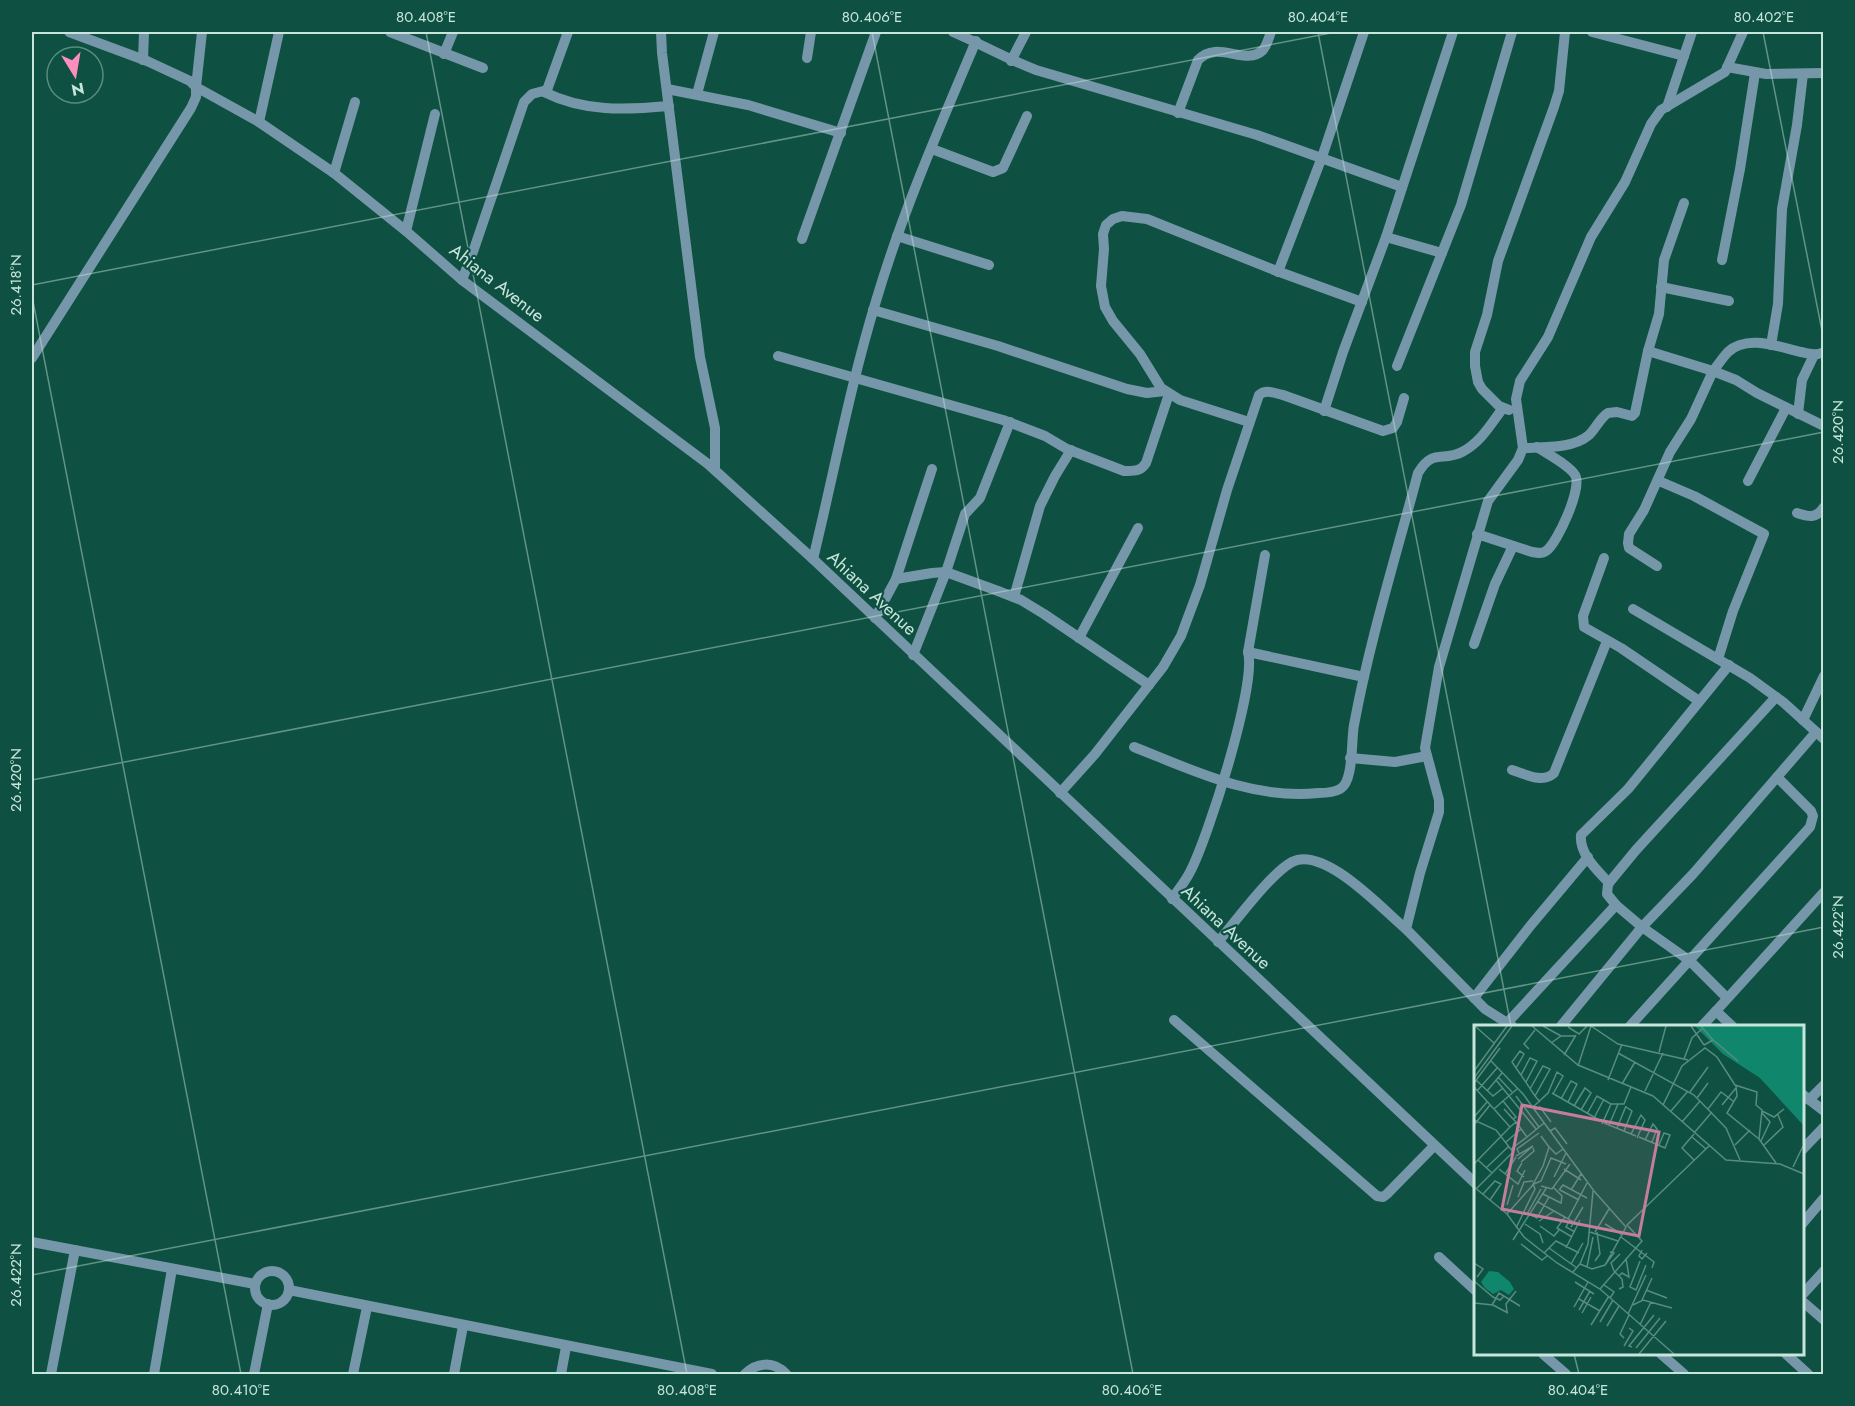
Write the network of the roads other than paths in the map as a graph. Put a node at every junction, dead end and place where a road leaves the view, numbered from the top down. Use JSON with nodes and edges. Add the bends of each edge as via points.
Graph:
{"nodes":[{"id":1,"x":69,"y":32,"type":"edge"},
{"id":2,"x":144,"y":32,"type":"edge"},
{"id":3,"x":202,"y":32,"type":"edge"},
{"id":4,"x":279,"y":32,"type":"edge"},
{"id":5,"x":390,"y":32,"type":"edge"},
{"id":6,"x":453,"y":32,"type":"edge"},
{"id":7,"x":568,"y":32,"type":"edge"},
{"id":8,"x":661,"y":32,"type":"edge"},
{"id":9,"x":714,"y":32,"type":"edge"},
{"id":10,"x":811,"y":32,"type":"edge"},
{"id":11,"x":876,"y":32,"type":"edge"},
{"id":12,"x":953,"y":32,"type":"edge"},
{"id":13,"x":1026,"y":32,"type":"edge"},
{"id":14,"x":1271,"y":32,"type":"edge"},
{"id":15,"x":1364,"y":32,"type":"edge"},
{"id":16,"x":1453,"y":32,"type":"edge"},
{"id":17,"x":1512,"y":32,"type":"edge"},
{"id":18,"x":1565,"y":32,"type":"edge"},
{"id":19,"x":1592,"y":32,"type":"edge"},
{"id":20,"x":1692,"y":32,"type":"edge"},
{"id":21,"x":1743,"y":32,"type":"edge"},
{"id":22,"x":84,"y":35,"type":"edge"},
{"id":23,"x":1624,"y":36,"type":"edge"},
{"id":24,"x":976,"y":41,"type":"junction"},
{"id":25,"x":444,"y":54,"type":"junction"},
{"id":26,"x":1684,"y":56,"type":"junction"},
{"id":27,"x":807,"y":58,"type":"dead end"},
{"id":28,"x":143,"y":60,"type":"junction"},
{"id":29,"x":1011,"y":61,"type":"junction"},
{"id":30,"x":1727,"y":67,"type":"junction"},
{"id":31,"x":483,"y":68,"type":"dead end"},
{"id":32,"x":1755,"y":73,"type":"junction"},
{"id":33,"x":1824,"y":73,"type":"edge"},
{"id":34,"x":1803,"y":74,"type":"junction"},
{"id":35,"x":196,"y":87,"type":"junction"},
{"id":36,"x":667,"y":89,"type":"junction"},
{"id":37,"x":544,"y":92,"type":"junction"},
{"id":38,"x":697,"y":94,"type":"junction"},
{"id":39,"x":354,"y":102,"type":"dead end"},
{"id":40,"x":669,"y":106,"type":"junction"},
{"id":41,"x":1667,"y":107,"type":"junction"},
{"id":42,"x":1178,"y":113,"type":"junction"},
{"id":43,"x":435,"y":114,"type":"dead end"},
{"id":44,"x":1027,"y":116,"type":"dead end"},
{"id":45,"x":259,"y":122,"type":"junction"},
{"id":46,"x":841,"y":133,"type":"junction"},
{"id":47,"x":932,"y":149,"type":"junction"},
{"id":48,"x":1322,"y":158,"type":"junction"},
{"id":49,"x":334,"y":173,"type":"junction"},
{"id":50,"x":1402,"y":187,"type":"junction"},
{"id":51,"x":1684,"y":203,"type":"dead end"},
{"id":52,"x":406,"y":231,"type":"junction"},
{"id":53,"x":897,"y":236,"type":"junction"},
{"id":54,"x":1386,"y":237,"type":"junction"},
{"id":55,"x":802,"y":239,"type":"dead end"},
{"id":56,"x":1442,"y":253,"type":"junction"},
{"id":57,"x":1722,"y":260,"type":"dead end"},
{"id":58,"x":989,"y":265,"type":"dead end"},
{"id":59,"x":1278,"y":272,"type":"junction"},
{"id":60,"x":462,"y":280,"type":"junction"},
{"id":61,"x":1661,"y":287,"type":"junction"},
{"id":62,"x":1729,"y":301,"type":"dead end"},
{"id":63,"x":1362,"y":302,"type":"junction"},
{"id":64,"x":873,"y":310,"type":"junction"},
{"id":65,"x":1772,"y":345,"type":"junction"},
{"id":66,"x":1648,"y":351,"type":"junction"},
{"id":67,"x":1819,"y":353,"type":"edge"},
{"id":68,"x":778,"y":356,"type":"dead end"},
{"id":69,"x":32,"y":357,"type":"edge"},
{"id":70,"x":1397,"y":366,"type":"dead end"},
{"id":71,"x":1713,"y":371,"type":"junction"},
{"id":72,"x":855,"y":376,"type":"junction"},
{"id":73,"x":1167,"y":393,"type":"junction"},
{"id":74,"x":1404,"y":398,"type":"dead end"},
{"id":75,"x":1503,"y":408,"type":"junction"},
{"id":76,"x":1786,"y":408,"type":"junction"},
{"id":77,"x":1324,"y":411,"type":"junction"},
{"id":78,"x":1517,"y":413,"type":"junction"},
{"id":79,"x":1798,"y":414,"type":"junction"},
{"id":80,"x":1010,"y":422,"type":"junction"},
{"id":81,"x":1249,"y":422,"type":"junction"},
{"id":82,"x":1824,"y":426,"type":"edge"},
{"id":83,"x":1537,"y":447,"type":"junction"},
{"id":84,"x":1523,"y":448,"type":"junction"},
{"id":85,"x":1071,"y":450,"type":"junction"},
{"id":86,"x":932,"y":469,"type":"dead end"},
{"id":87,"x":715,"y":470,"type":"junction"},
{"id":88,"x":1659,"y":481,"type":"junction"},
{"id":89,"x":1748,"y":481,"type":"dead end"},
{"id":90,"x":1824,"y":507,"type":"edge"},
{"id":91,"x":1797,"y":513,"type":"dead end"},
{"id":92,"x":1138,"y":528,"type":"dead end"},
{"id":93,"x":1477,"y":534,"type":"junction"},
{"id":94,"x":1513,"y":546,"type":"junction"},
{"id":95,"x":1265,"y":555,"type":"dead end"},
{"id":96,"x":1605,"y":558,"type":"dead end"},
{"id":97,"x":813,"y":559,"type":"junction"},
{"id":98,"x":1657,"y":566,"type":"dead end"},
{"id":99,"x":946,"y":573,"type":"junction"},
{"id":100,"x":896,"y":579,"type":"junction"},
{"id":101,"x":1014,"y":597,"type":"junction"},
{"id":102,"x":1633,"y":609,"type":"dead end"},
{"id":103,"x":875,"y":618,"type":"junction"},
{"id":104,"x":1079,"y":638,"type":"junction"},
{"id":105,"x":1607,"y":641,"type":"junction"},
{"id":106,"x":1474,"y":644,"type":"dead end"},
{"id":107,"x":1248,"y":652,"type":"junction"},
{"id":108,"x":914,"y":655,"type":"junction"},
{"id":109,"x":1718,"y":659,"type":"junction"},
{"id":110,"x":1729,"y":665,"type":"junction"},
{"id":111,"x":1824,"y":676,"type":"edge"},
{"id":112,"x":1364,"y":677,"type":"junction"},
{"id":113,"x":1149,"y":685,"type":"junction"},
{"id":114,"x":1776,"y":697,"type":"junction"},
{"id":115,"x":1699,"y":701,"type":"junction"},
{"id":116,"x":1803,"y":720,"type":"junction"},
{"id":117,"x":1820,"y":735,"type":"edge"},
{"id":118,"x":1134,"y":747,"type":"dead end"},
{"id":119,"x":1427,"y":756,"type":"junction"},
{"id":120,"x":1350,"y":758,"type":"junction"},
{"id":121,"x":1512,"y":770,"type":"dead end"},
{"id":122,"x":1777,"y":777,"type":"junction"},
{"id":123,"x":1223,"y":781,"type":"junction"},
{"id":124,"x":1060,"y":793,"type":"junction"},
{"id":125,"x":1588,"y":857,"type":"junction"},
{"id":126,"x":1609,"y":883,"type":"junction"},
{"id":127,"x":1824,"y":892,"type":"edge"},
{"id":128,"x":1172,"y":899,"type":"junction"},
{"id":129,"x":1616,"y":905,"type":"junction"},
{"id":130,"x":1642,"y":927,"type":"junction"},
{"id":131,"x":1406,"y":929,"type":"junction"},
{"id":132,"x":1218,"y":942,"type":"junction"},
{"id":133,"x":1690,"y":961,"type":"junction"},
{"id":134,"x":1726,"y":997,"type":"junction"},
{"id":135,"x":1474,"y":998,"type":"junction"},
{"id":136,"x":1716,"y":1011,"type":"junction"},
{"id":137,"x":1173,"y":1020,"type":"dead end"},
{"id":138,"x":1510,"y":1024,"type":"edge"},
{"id":139,"x":1563,"y":1025,"type":"edge"},
{"id":140,"x":1631,"y":1025,"type":"edge"},
{"id":141,"x":1703,"y":1025,"type":"edge"},
{"id":142,"x":1731,"y":1025,"type":"edge"},
{"id":143,"x":1824,"y":1085,"type":"edge"},
{"id":144,"x":1806,"y":1097,"type":"edge"},
{"id":145,"x":1824,"y":1112,"type":"edge"},
{"id":146,"x":1824,"y":1126,"type":"edge"},
{"id":147,"x":1434,"y":1146,"type":"junction"},
{"id":148,"x":1804,"y":1149,"type":"edge"},
{"id":149,"x":1474,"y":1183,"type":"edge"},
{"id":150,"x":1824,"y":1198,"type":"edge"},
{"id":151,"x":1804,"y":1223,"type":"edge"},
{"id":152,"x":32,"y":1242,"type":"edge"},
{"id":153,"x":75,"y":1250,"type":"junction"},
{"id":154,"x":1439,"y":1257,"type":"dead end"},
{"id":155,"x":172,"y":1269,"type":"junction"},
{"id":156,"x":1824,"y":1271,"type":"edge"},
{"id":157,"x":255,"y":1284,"type":"junction"},
{"id":158,"x":1474,"y":1289,"type":"edge"},
{"id":159,"x":289,"y":1290,"type":"junction"},
{"id":160,"x":1804,"y":1294,"type":"edge"},
{"id":161,"x":1804,"y":1302,"type":"edge"},
{"id":162,"x":268,"y":1304,"type":"junction"},
{"id":163,"x":367,"y":1307,"type":"junction"},
{"id":164,"x":1824,"y":1320,"type":"edge"},
{"id":165,"x":463,"y":1326,"type":"junction"},
{"id":166,"x":566,"y":1347,"type":"junction"},
{"id":167,"x":1546,"y":1355,"type":"edge"},
{"id":168,"x":1663,"y":1355,"type":"edge"},
{"id":169,"x":1787,"y":1355,"type":"edge"},
{"id":170,"x":669,"y":1370,"type":"edge"},
{"id":171,"x":51,"y":1374,"type":"edge"},
{"id":172,"x":154,"y":1374,"type":"edge"},
{"id":173,"x":254,"y":1374,"type":"edge"},
{"id":174,"x":353,"y":1374,"type":"edge"},
{"id":175,"x":454,"y":1374,"type":"edge"},
{"id":176,"x":561,"y":1374,"type":"edge"},
{"id":177,"x":712,"y":1374,"type":"edge"},
{"id":178,"x":745,"y":1374,"type":"edge"},
{"id":179,"x":786,"y":1374,"type":"edge"},
{"id":180,"x":1566,"y":1374,"type":"edge"},
{"id":181,"x":1684,"y":1374,"type":"edge"},
{"id":182,"x":1808,"y":1374,"type":"edge"}],
"edges":[{"from":1,"to":22,"type":"street","name":"Ahiana Avenue"},
{"from":2,"to":28,"type":"street"},
{"from":3,"to":35,"type":"street"},
{"from":4,"to":45,"type":"street"},
{"from":5,"to":25,"type":"street"},
{"from":6,"to":25,"type":"street"},
{"from":7,"to":37,"type":"street"},
{"from":8,"to":36,"type":"street"},
{"from":9,"to":38,"type":"street"},
{"from":10,"to":27,"type":"street"},
{"from":11,"to":46,"type":"street"},
{"from":12,"to":24,"type":"street"},
{"from":13,"to":29,"type":"street"},
{"from":14,"to":42,"type":"street","via":[[1263,50],[1256,54],[1204,54],[1198,60]]},
{"from":15,"to":48,"type":"street"},
{"from":16,"to":50,"type":"street"},
{"from":17,"to":56,"type":"street","via":[[1461,205]]},
{"from":18,"to":75,"type":"street","via":[[1556,99],[1498,261],[1475,352],[1478,382],[1489,398]]},
{"from":19,"to":23,"type":"street"},
{"from":20,"to":26,"type":"street"},
{"from":21,"to":30,"type":"street"},
{"from":22,"to":28,"type":"street","name":"Ahiana Avenue"},
{"from":23,"to":26,"type":"street"},
{"from":24,"to":29,"type":"street"},
{"from":24,"to":47,"type":"street"},
{"from":25,"to":31,"type":"street"},
{"from":26,"to":41,"type":"street"},
{"from":28,"to":35,"type":"street","name":"Ahiana Avenue"},
{"from":29,"to":42,"type":"street"},
{"from":30,"to":32,"type":"street"},
{"from":30,"to":41,"type":"street","via":[[1725,72]]},
{"from":32,"to":34,"type":"street"},
{"from":32,"to":57,"type":"street"},
{"from":33,"to":34,"type":"street"},
{"from":34,"to":65,"type":"street","via":[[1782,209],[1779,294]]},
{"from":35,"to":45,"type":"street","name":"Ahiana Avenue"},
{"from":35,"to":69,"type":"street","via":[[191,108]]},
{"from":36,"to":38,"type":"street"},
{"from":36,"to":40,"type":"street"},
{"from":37,"to":40,"type":"street","via":[[569,103],[601,109]]},
{"from":37,"to":60,"type":"street","via":[[532,94],[524,102]]},
{"from":38,"to":46,"type":"street"},
{"from":39,"to":49,"type":"street"},
{"from":40,"to":87,"type":"street","via":[[700,357],[715,428]]},
{"from":41,"to":78,"type":"street","via":[[1651,124],[1625,182],[1591,237],[1548,337],[1520,381]]},
{"from":42,"to":48,"type":"street"},
{"from":43,"to":52,"type":"street"},
{"from":44,"to":47,"type":"street","via":[[999,171]]},
{"from":45,"to":49,"type":"street","name":"Ahiana Avenue"},
{"from":46,"to":55,"type":"street"},
{"from":47,"to":53,"type":"street"},
{"from":48,"to":50,"type":"street"},
{"from":48,"to":59,"type":"street"},
{"from":49,"to":52,"type":"street","name":"Ahiana Avenue"},
{"from":50,"to":54,"type":"street"},
{"from":51,"to":61,"type":"street","via":[[1664,260]]},
{"from":52,"to":60,"type":"street","name":"Ahiana Avenue"},
{"from":53,"to":58,"type":"street"},
{"from":53,"to":64,"type":"street"},
{"from":54,"to":56,"type":"street"},
{"from":54,"to":63,"type":"street"},
{"from":56,"to":70,"type":"street"},
{"from":59,"to":63,"type":"street"},
{"from":59,"to":73,"type":"street","via":[[1147,219],[1122,216],[1106,225],[1101,286],[1105,307]]},
{"from":60,"to":87,"type":"street","name":"Ahiana Avenue"},
{"from":61,"to":62,"type":"street"},
{"from":61,"to":66,"type":"street","via":[[1659,314]]},
{"from":63,"to":77,"type":"street"},
{"from":64,"to":72,"type":"street"},
{"from":64,"to":73,"type":"street","via":[[998,346],[1127,390]]},
{"from":65,"to":67,"type":"street"},
{"from":65,"to":71,"type":"street","via":[[1742,345],[1728,352]]},
{"from":66,"to":71,"type":"street"},
{"from":66,"to":83,"type":"street","via":[[1633,416],[1608,413],[1583,439]]},
{"from":67,"to":79,"type":"street","via":[[1802,380]]},
{"from":68,"to":72,"type":"street"},
{"from":71,"to":76,"type":"street"},
{"from":71,"to":88,"type":"street"},
{"from":72,"to":80,"type":"street"},
{"from":72,"to":97,"type":"street"},
{"from":73,"to":81,"type":"street"},
{"from":73,"to":85,"type":"street","via":[[1142,469],[1124,471]]},
{"from":74,"to":77,"type":"street","via":[[1397,422],[1389,430]]},
{"from":75,"to":78,"type":"street"},
{"from":75,"to":112,"type":"street","via":[[1473,445],[1452,455],[1430,458],[1418,472]]},
{"from":76,"to":79,"type":"street"},
{"from":76,"to":89,"type":"street"},
{"from":77,"to":81,"type":"street","via":[[1283,395],[1263,392]]},
{"from":78,"to":84,"type":"street"},
{"from":79,"to":82,"type":"street"},
{"from":80,"to":85,"type":"street"},
{"from":80,"to":99,"type":"street","via":[[980,498],[964,514]]},
{"from":81,"to":113,"type":"street","via":[[1188,619]]},
{"from":83,"to":84,"type":"street"},
{"from":83,"to":94,"type":"street","via":[[1576,476],[1576,491],[1547,551],[1532,552]]},
{"from":84,"to":93,"type":"street","via":[[1488,501]]},
{"from":85,"to":101,"type":"street","via":[[1040,506]]},
{"from":86,"to":100,"type":"street"},
{"from":87,"to":97,"type":"street","name":"Ahiana Avenue"},
{"from":88,"to":98,"type":"street","via":[[1629,534],[1628,543],[1629,548]]},
{"from":88,"to":109,"type":"street","via":[[1764,534]]},
{"from":90,"to":91,"type":"street","via":[[1814,517]]},
{"from":92,"to":104,"type":"street"},
{"from":93,"to":94,"type":"street"},
{"from":93,"to":119,"type":"street","via":[[1439,667],[1425,737]]},
{"from":94,"to":106,"type":"street"},
{"from":95,"to":107,"type":"street"},
{"from":96,"to":105,"type":"street","via":[[1583,623]]},
{"from":97,"to":103,"type":"street","name":"Ahiana Avenue"},
{"from":99,"to":100,"type":"street"},
{"from":99,"to":101,"type":"street"},
{"from":99,"to":108,"type":"street"},
{"from":100,"to":103,"type":"street"},
{"from":101,"to":104,"type":"street"},
{"from":102,"to":109,"type":"street"},
{"from":103,"to":108,"type":"street","name":"Ahiana Avenue"},
{"from":104,"to":113,"type":"street"},
{"from":105,"to":115,"type":"street"},
{"from":105,"to":121,"type":"street","via":[[1554,773],[1539,778]]},
{"from":107,"to":112,"type":"street"},
{"from":107,"to":123,"type":"street","via":[[1248,684]]},
{"from":108,"to":124,"type":"street","name":"Ahiana Avenue"},
{"from":109,"to":110,"type":"street"},
{"from":110,"to":114,"type":"street"},
{"from":110,"to":115,"type":"street"},
{"from":111,"to":116,"type":"street"},
{"from":112,"to":120,"type":"street"},
{"from":113,"to":124,"type":"street"},
{"from":114,"to":116,"type":"street"},
{"from":114,"to":126,"type":"street"},
{"from":115,"to":125,"type":"street","via":[[1628,789],[1584,832],[1581,839]]},
{"from":116,"to":117,"type":"street"},
{"from":117,"to":122,"type":"street"},
{"from":118,"to":123,"type":"street"},
{"from":119,"to":120,"type":"street","via":[[1395,762]]},
{"from":119,"to":131,"type":"street","via":[[1439,812]]},
{"from":120,"to":123,"type":"street","via":[[1346,785],[1333,792],[1273,793]]},
{"from":122,"to":130,"type":"street"},
{"from":122,"to":133,"type":"street","via":[[1811,811],[1810,827]]},
{"from":123,"to":128,"type":"street","via":[[1196,860]]},
{"from":124,"to":128,"type":"street","name":"Ahiana Avenue"},
{"from":125,"to":126,"type":"street"},
{"from":125,"to":135,"type":"street"},
{"from":126,"to":129,"type":"street","via":[[1607,894]]},
{"from":127,"to":134,"type":"street"},
{"from":128,"to":132,"type":"street","name":"Ahiana Avenue"},
{"from":129,"to":130,"type":"street"},
{"from":129,"to":138,"type":"street"},
{"from":130,"to":133,"type":"street"},
{"from":130,"to":139,"type":"street"},
{"from":131,"to":132,"type":"street","via":[[1322,862],[1299,859],[1274,876]]},
{"from":131,"to":135,"type":"street"},
{"from":132,"to":147,"type":"street","name":"Ahiana Avenue"},
{"from":133,"to":134,"type":"street"},
{"from":133,"to":140,"type":"street"},
{"from":134,"to":136,"type":"street"},
{"from":135,"to":138,"type":"street"},
{"from":136,"to":141,"type":"street"},
{"from":136,"to":142,"type":"street"},
{"from":137,"to":147,"type":"street","via":[[1377,1196],[1387,1194]]},
{"from":143,"to":144,"type":"street"},
{"from":144,"to":145,"type":"street"},
{"from":146,"to":148,"type":"street"},
{"from":147,"to":149,"type":"street","name":"Ahiana Avenue"},
{"from":150,"to":151,"type":"street"},
{"from":152,"to":153,"type":"street"},
{"from":153,"to":155,"type":"street"},
{"from":153,"to":171,"type":"street"},
{"from":154,"to":158,"type":"street"},
{"from":155,"to":157,"type":"street"},
{"from":155,"to":172,"type":"street"},
{"from":156,"to":160,"type":"street"},
{"from":157,"to":159,"type":"street","via":[[263,1273],[272,1270],[285,1276]]},
{"from":157,"to":162,"type":"street","via":[[257,1297]]},
{"from":159,"to":162,"type":"street","via":[[281,1302]]},
{"from":159,"to":163,"type":"street"},
{"from":161,"to":164,"type":"street"},
{"from":162,"to":173,"type":"street"},
{"from":163,"to":165,"type":"street"},
{"from":163,"to":174,"type":"street"},
{"from":165,"to":166,"type":"street"},
{"from":165,"to":175,"type":"street"},
{"from":166,"to":170,"type":"street"},
{"from":166,"to":176,"type":"street"},
{"from":167,"to":180,"type":"street"},
{"from":168,"to":181,"type":"street"},
{"from":169,"to":182,"type":"street"},
{"from":170,"to":177,"type":"street"},
{"from":178,"to":179,"type":"street","via":[[763,1364],[773,1365]]}]}
